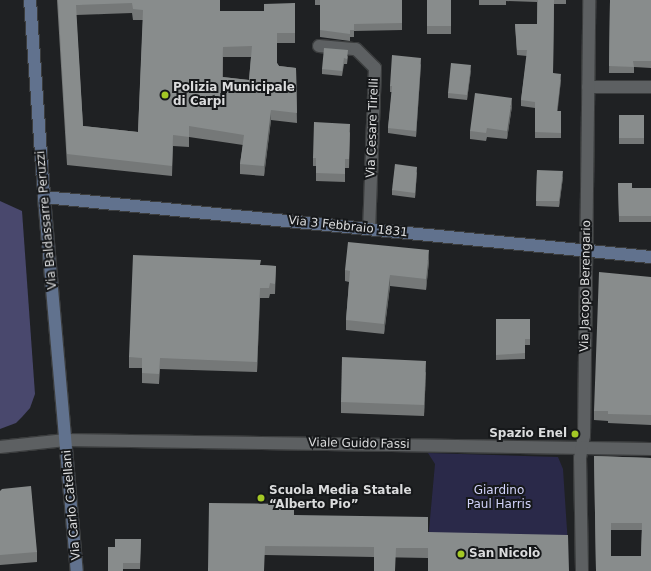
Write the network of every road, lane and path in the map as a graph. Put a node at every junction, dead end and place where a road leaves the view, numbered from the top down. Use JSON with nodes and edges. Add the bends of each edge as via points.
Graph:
{"nodes":[{"id":1,"x":30,"y":0,"type":"edge"},
{"id":2,"x":589,"y":0,"type":"edge"},
{"id":3,"x":320,"y":46,"type":"dead end"},
{"id":4,"x":588,"y":87,"type":"junction"},
{"id":5,"x":651,"y":87,"type":"edge"},
{"id":6,"x":44,"y":197,"type":"junction"},
{"id":7,"x":369,"y":229,"type":"junction"},
{"id":8,"x":586,"y":249,"type":"junction"},
{"id":9,"x":651,"y":257,"type":"edge"},
{"id":10,"x":66,"y":440,"type":"junction"},
{"id":11,"x":0,"y":447,"type":"edge"},
{"id":12,"x":583,"y":447,"type":"junction"},
{"id":13,"x":651,"y":449,"type":"edge"},
{"id":14,"x":77,"y":571,"type":"edge"},
{"id":15,"x":582,"y":571,"type":"edge"}],
"edges":[{"from":1,"to":6,"type":"street","name":"Via Baldassarre Peruzzi"},
{"from":2,"to":4,"type":"street","name":"Via Jacopo Berengario"},
{"from":3,"to":7,"type":"street","name":"Via Cesare Tirelli","via":[[356,49],[375,68]]},
{"from":4,"to":5,"type":"street"},
{"from":4,"to":8,"type":"street","name":"Via Jacopo Berengario"},
{"from":6,"to":7,"type":"street","name":"Via 3 Febbraio 1831"},
{"from":6,"to":10,"type":"street","name":"Via Baldassarre Peruzzi"},
{"from":7,"to":8,"type":"street","name":"Via 3 Febbraio 1831"},
{"from":8,"to":9,"type":"street","name":"Via 3 Febbraio 1831"},
{"from":8,"to":12,"type":"street","name":"Via Jacopo Berengario"},
{"from":10,"to":11,"type":"street","name":"Viale Guido Fassi"},
{"from":10,"to":12,"type":"street","name":"Viale Guido Fassi"},
{"from":10,"to":14,"type":"street","name":"Via Carlo Catellani"},
{"from":12,"to":13,"type":"street","name":"Viale Guido Fassi"},
{"from":12,"to":15,"type":"street","name":"Via Jacopo Berengario","via":[[580,458]]}]}
